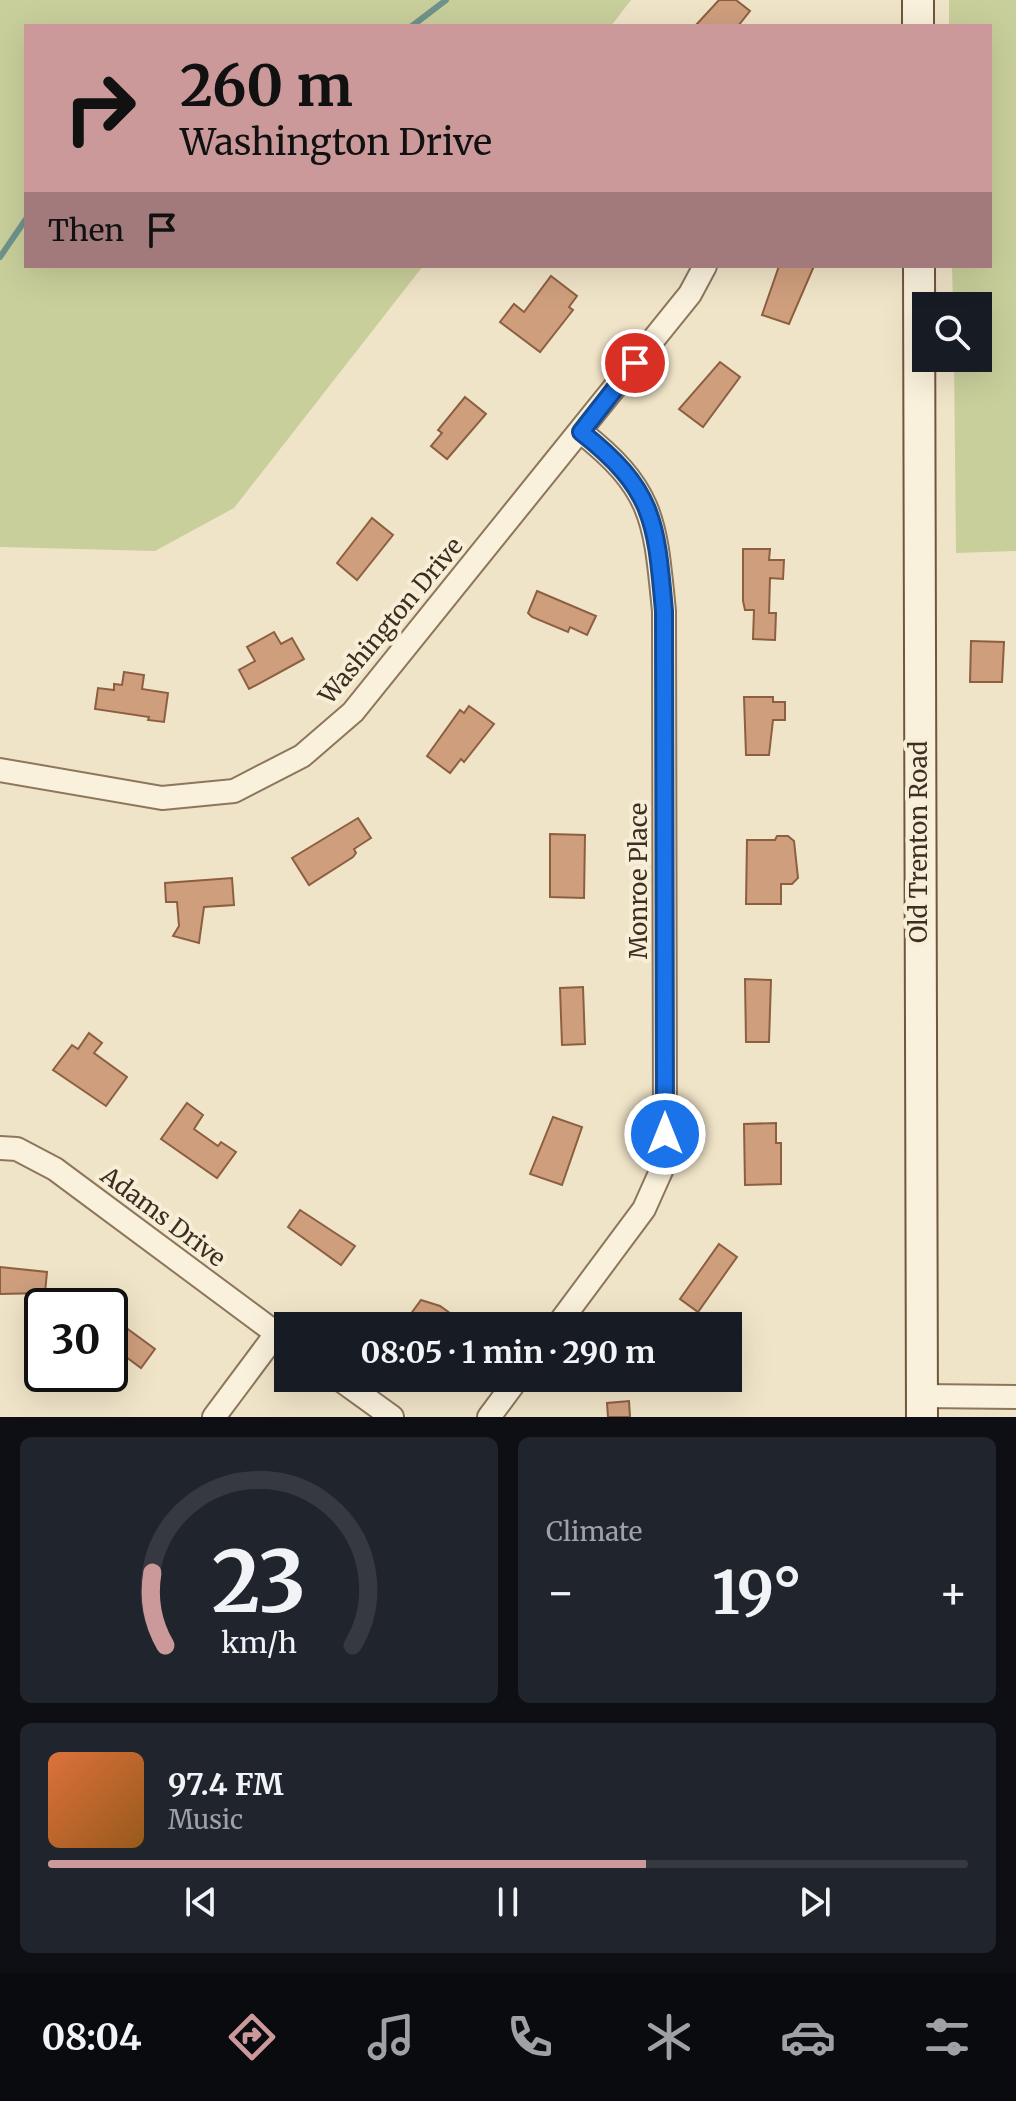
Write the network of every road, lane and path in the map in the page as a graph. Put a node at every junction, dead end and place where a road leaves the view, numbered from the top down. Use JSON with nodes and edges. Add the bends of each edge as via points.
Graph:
{"nodes":[{"id":1,"x":918,"y":0,"type":"edge"},
{"id":2,"x":918,"y":24,"type":"edge"},
{"id":3,"x":704,"y":268,"type":"edge"},
{"id":4,"x":919,"y":268,"type":"edge"},
{"id":5,"x":581,"y":432,"type":"junction"},
{"id":6,"x":0,"y":770,"type":"edge"},
{"id":7,"x":0,"y":1148,"type":"edge"},
{"id":8,"x":567,"y":1312,"type":"edge"},
{"id":9,"x":274,"y":1332,"type":"edge"},
{"id":10,"x":274,"y":1347,"type":"edge"},
{"id":11,"x":357,"y":1392,"type":"edge"},
{"id":12,"x":508,"y":1392,"type":"edge"},
{"id":13,"x":1016,"y":1397,"type":"edge"},
{"id":14,"x":922,"y":1407,"type":"edge"},
{"id":15,"x":214,"y":1417,"type":"edge"},
{"id":16,"x":392,"y":1417,"type":"edge"},
{"id":17,"x":489,"y":1417,"type":"edge"}],
"edges":[{"from":1,"to":2,"type":"main road"},
{"from":3,"to":5,"type":"street","name":"Washington Drive","via":[[690,294]]},
{"from":4,"to":14,"type":"main road","name":"Old Trenton Road"},
{"from":5,"to":6,"type":"street","name":"Washington Drive","via":[[353,712],[302,756],[234,791],[162,798]]},
{"from":5,"to":8,"type":"street","name":"Monroe Place","via":[[638,486],[657,539],[664,611],[665,1134],[661,1171],[644,1209]]},
{"from":7,"to":9,"type":"street","name":"Adams Drive","via":[[17,1149],[55,1169]]},
{"from":10,"to":15,"type":"street"},
{"from":11,"to":16,"type":"street"},
{"from":12,"to":17,"type":"street"},
{"from":13,"to":14,"type":"street"}]}
